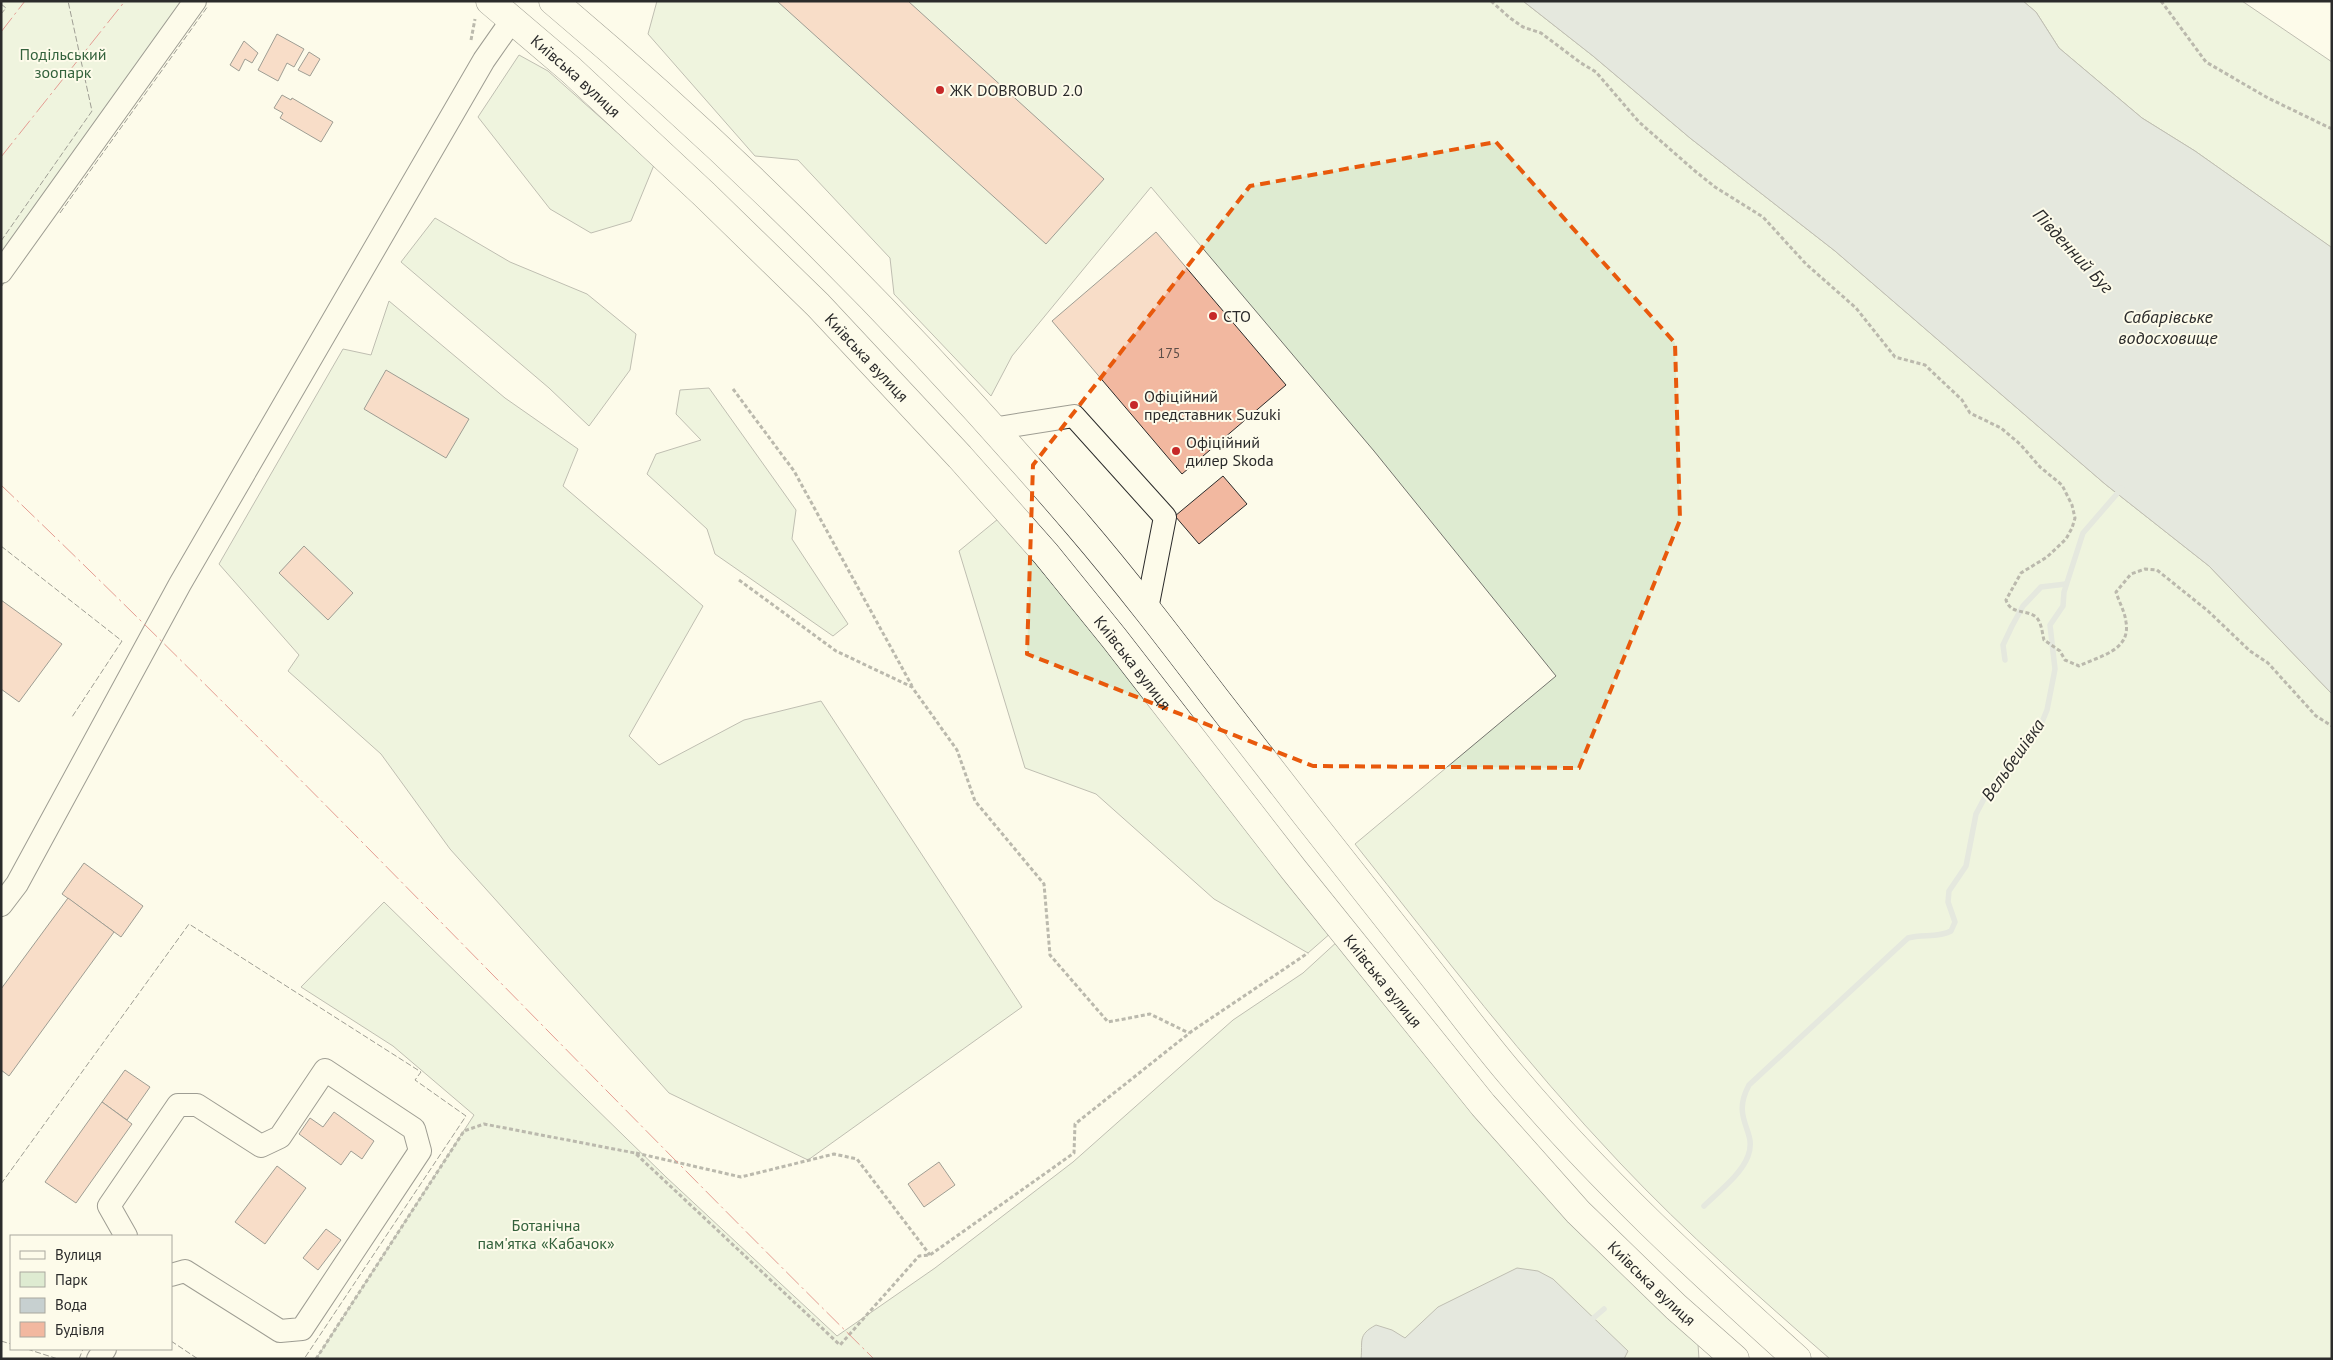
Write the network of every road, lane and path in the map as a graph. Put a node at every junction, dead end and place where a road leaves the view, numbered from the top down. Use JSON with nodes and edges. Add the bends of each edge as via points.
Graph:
{"nodes":[{"id":1,"x":195,"y":1,"type":"edge"},
{"id":2,"x":553,"y":1,"type":"edge"},
{"id":3,"x":1491,"y":1,"type":"edge"},
{"id":4,"x":2161,"y":1,"type":"edge"},
{"id":5,"x":484,"y":6,"type":"edge"},
{"id":6,"x":512,"y":20,"type":"junction"},
{"id":7,"x":469,"y":48,"type":"dead end"},
{"id":8,"x":652,"y":88,"type":"junction"},
{"id":9,"x":624,"y":120,"type":"junction"},
{"id":10,"x":2332,"y":129,"type":"edge"},
{"id":11,"x":1,"y":272,"type":"edge"},
{"id":12,"x":849,"y":276,"type":"junction"},
{"id":13,"x":818,"y":306,"type":"junction"},
{"id":14,"x":734,"y":389,"type":"dead end"},
{"id":15,"x":992,"y":428,"type":"junction"},
{"id":16,"x":739,"y":580,"type":"dead end"},
{"id":17,"x":1147,"y":609,"type":"junction"},
{"id":18,"x":912,"y":687,"type":"junction"},
{"id":19,"x":2332,"y":726,"type":"edge"},
{"id":20,"x":1,"y":906,"type":"edge"},
{"id":21,"x":1308,"y":953,"type":"dead end"},
{"id":22,"x":1189,"y":1034,"type":"junction"},
{"id":23,"x":635,"y":1153,"type":"junction"},
{"id":24,"x":125,"y":1235,"type":"edge"},
{"id":25,"x":930,"y":1255,"type":"junction"},
{"id":26,"x":1683,"y":1255,"type":"junction"},
{"id":27,"x":172,"y":1275,"type":"edge"},
{"id":28,"x":1654,"y":1286,"type":"junction"},
{"id":29,"x":316,"y":1359,"type":"edge"},
{"id":30,"x":1735,"y":1359,"type":"edge"},
{"id":31,"x":1797,"y":1359,"type":"edge"}],
"edges":[{"from":1,"to":11,"type":"lane"},
{"from":2,"to":8,"type":"main road"},
{"from":3,"to":19,"type":"path","via":[[1510,18],[1542,33],[1596,72],[1639,122],[1694,171],[1763,217],[1806,264],[1856,308],[1894,357],[1925,365],[1962,400],[1970,413],[2001,428],[2040,468],[2062,484],[2075,518],[2072,528],[2066,539],[2047,556],[2021,573],[2006,600],[2013,610],[2035,616],[2044,640],[2060,651],[2065,660],[2079,666],[2104,657],[2120,646],[2127,636],[2126,620],[2116,592],[2131,574],[2145,569],[2157,570],[2268,663],[2316,716]]},
{"from":4,"to":10,"type":"path","via":[[2206,62],[2268,98]]},
{"from":5,"to":6,"type":"main road","name":"Київська вулиця"},
{"from":5,"to":7,"type":"path"},
{"from":6,"to":9,"type":"main road","name":"Київська вулиця"},
{"from":6,"to":20,"type":"lane","via":[[484,60],[180,584],[17,884]]},
{"from":8,"to":9,"type":"main road"},
{"from":8,"to":12,"type":"main road","via":[[735,163]]},
{"from":9,"to":13,"type":"main road","name":"Київська вулиця"},
{"from":12,"to":13,"type":"main road"},
{"from":12,"to":15,"type":"main road"},
{"from":13,"to":28,"type":"main road","name":"Київська вулиця","via":[[1046,554],[1483,1105],[1578,1212]]},
{"from":14,"to":18,"type":"path","via":[[794,471]]},
{"from":15,"to":17,"type":"main road","via":[[1078,524]]},
{"from":15,"to":17,"type":"lane","via":[[1074,416],[1165,517]]},
{"from":16,"to":18,"type":"path","via":[[836,651]]},
{"from":17,"to":26,"type":"main road","via":[[1514,1079],[1605,1180]]},
{"from":18,"to":22,"type":"path","via":[[958,750],[975,800],[1044,884],[1050,955],[1108,1022],[1150,1014]]},
{"from":21,"to":22,"type":"path"},
{"from":22,"to":25,"type":"path","via":[[1075,1124],[1074,1153]]},
{"from":23,"to":25,"type":"path","via":[[741,1177],[834,1154],[857,1159]]},
{"from":23,"to":25,"type":"path","via":[[840,1346],[919,1256]]},
{"from":23,"to":29,"type":"path","via":[[484,1124],[464,1131]]},
{"from":24,"to":27,"type":"lane","via":[[109,1206],[178,1106],[197,1105],[261,1146],[280,1138],[325,1070],[414,1129],[420,1151],[302,1329],[280,1331],[185,1271]]},
{"from":26,"to":28,"type":"main road"},
{"from":26,"to":31,"type":"main road"},
{"from":28,"to":30,"type":"main road","name":"Київська вулиця"}]}
